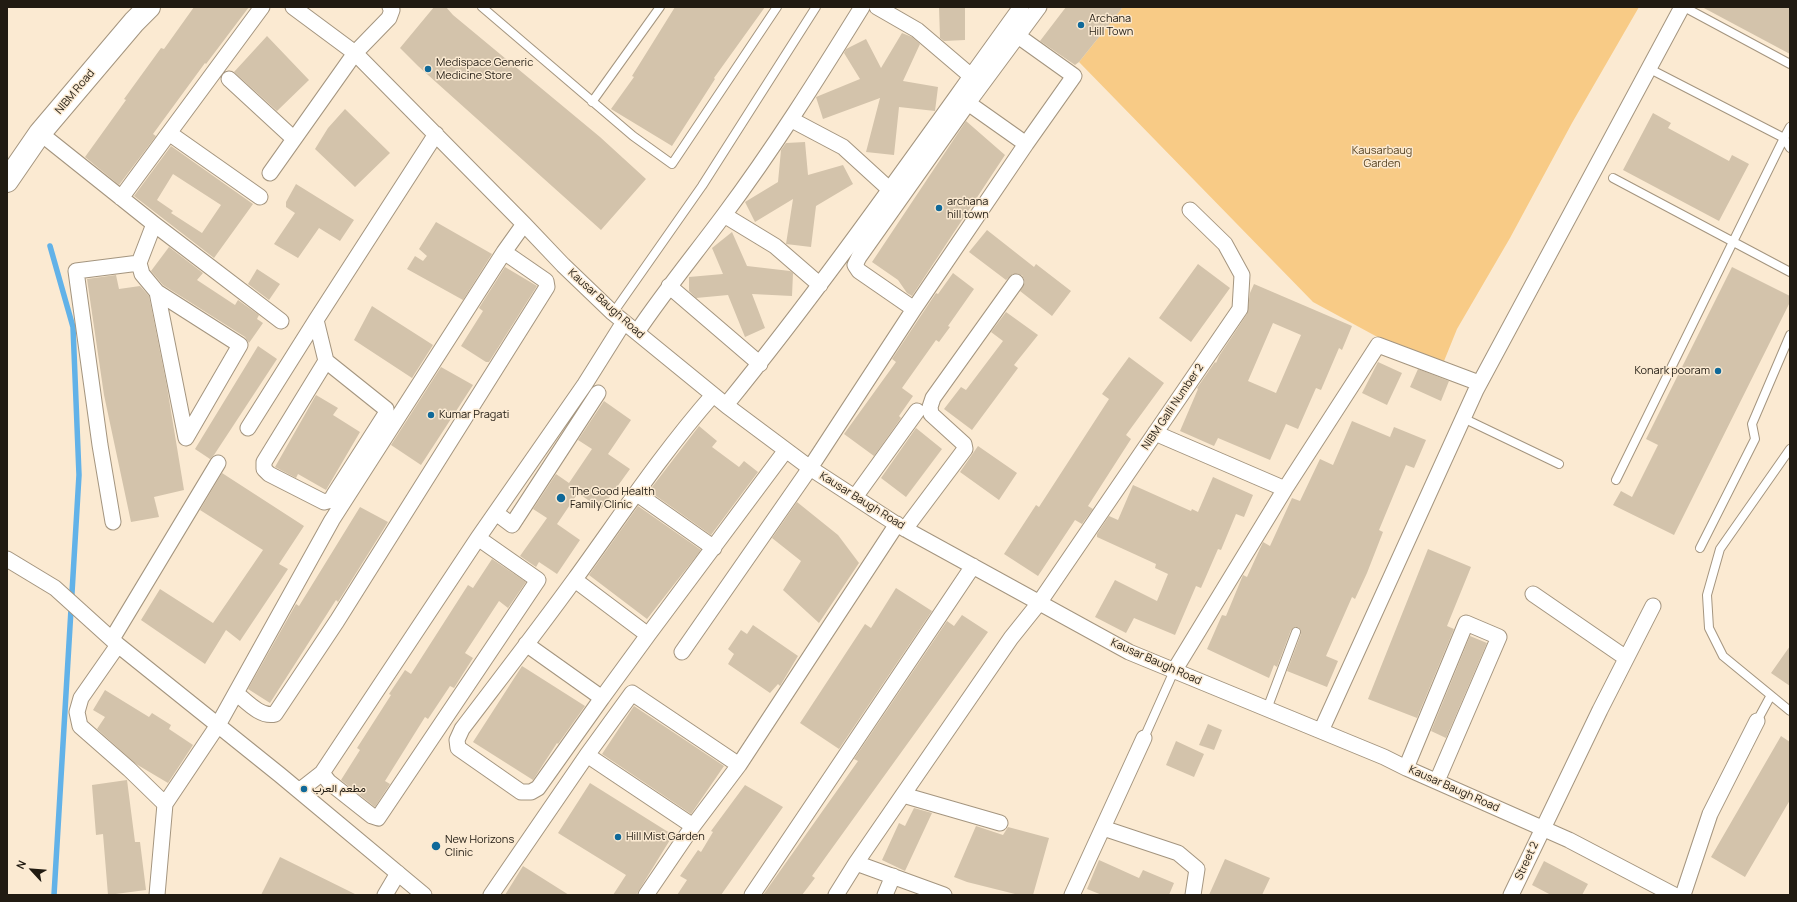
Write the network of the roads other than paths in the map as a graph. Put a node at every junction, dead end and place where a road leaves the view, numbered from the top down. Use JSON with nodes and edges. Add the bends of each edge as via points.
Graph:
{"nodes":[{"id":1,"x":149,"y":7,"type":"edge"},
{"id":2,"x":262,"y":7,"type":"edge"},
{"id":3,"x":293,"y":7,"type":"edge"},
{"id":4,"x":390,"y":7,"type":"edge"},
{"id":5,"x":482,"y":7,"type":"edge"},
{"id":6,"x":660,"y":7,"type":"edge"},
{"id":7,"x":777,"y":7,"type":"edge"},
{"id":8,"x":816,"y":7,"type":"edge"},
{"id":9,"x":862,"y":7,"type":"edge"},
{"id":10,"x":877,"y":7,"type":"edge"},
{"id":11,"x":1021,"y":7,"type":"edge"},
{"id":12,"x":1039,"y":7,"type":"edge"},
{"id":13,"x":1683,"y":7,"type":"edge"},
{"id":14,"x":1018,"y":36,"type":"junction"},
{"id":15,"x":355,"y":53,"type":"junction"},
{"id":16,"x":1790,"y":64,"type":"edge"},
{"id":17,"x":1648,"y":68,"type":"junction"},
{"id":18,"x":971,"y":76,"type":"junction"},
{"id":19,"x":229,"y":78,"type":"dead end"},
{"id":20,"x":592,"y":102,"type":"junction"},
{"id":21,"x":968,"y":103,"type":"junction"},
{"id":22,"x":792,"y":120,"type":"junction"},
{"id":23,"x":1790,"y":127,"type":"edge"},
{"id":24,"x":40,"y":133,"type":"junction"},
{"id":25,"x":169,"y":133,"type":"junction"},
{"id":26,"x":436,"y":134,"type":"junction"},
{"id":27,"x":294,"y":138,"type":"junction"},
{"id":28,"x":1784,"y":138,"type":"junction"},
{"id":29,"x":1026,"y":144,"type":"junction"},
{"id":30,"x":1790,"y":148,"type":"edge"},
{"id":31,"x":270,"y":173,"type":"dead end"},
{"id":32,"x":1613,"y":178,"type":"dead end"},
{"id":33,"x":7,"y":181,"type":"edge"},
{"id":34,"x":889,"y":189,"type":"junction"},
{"id":35,"x":260,"y":196,"type":"dead end"},
{"id":36,"x":121,"y":198,"type":"junction"},
{"id":37,"x":1190,"y":210,"type":"dead end"},
{"id":38,"x":724,"y":215,"type":"junction"},
{"id":39,"x":154,"y":224,"type":"junction"},
{"id":40,"x":524,"y":224,"type":"junction"},
{"id":41,"x":1734,"y":243,"type":"junction"},
{"id":42,"x":504,"y":252,"type":"junction"},
{"id":43,"x":139,"y":263,"type":"junction"},
{"id":44,"x":1790,"y":272,"type":"edge"},
{"id":45,"x":1016,"y":282,"type":"dead end"},
{"id":46,"x":820,"y":285,"type":"junction"},
{"id":47,"x":669,"y":286,"type":"junction"},
{"id":48,"x":157,"y":292,"type":"junction"},
{"id":49,"x":914,"y":309,"type":"junction"},
{"id":50,"x":619,"y":318,"type":"junction"},
{"id":51,"x":281,"y":320,"type":"dead end"},
{"id":52,"x":316,"y":320,"type":"junction"},
{"id":53,"x":637,"y":332,"type":"junction"},
{"id":54,"x":1790,"y":336,"type":"edge"},
{"id":55,"x":326,"y":362,"type":"junction"},
{"id":56,"x":760,"y":364,"type":"junction"},
{"id":57,"x":1479,"y":383,"type":"junction"},
{"id":58,"x":598,"y":393,"type":"dead end"},
{"id":59,"x":714,"y":395,"type":"junction"},
{"id":60,"x":726,"y":405,"type":"junction"},
{"id":61,"x":917,"y":411,"type":"dead end"},
{"id":62,"x":1463,"y":418,"type":"junction"},
{"id":63,"x":248,"y":428,"type":"dead end"},
{"id":64,"x":1155,"y":433,"type":"junction"},
{"id":65,"x":546,"y":441,"type":"junction"},
{"id":66,"x":1790,"y":449,"type":"edge"},
{"id":67,"x":786,"y":450,"type":"junction"},
{"id":68,"x":560,"y":451,"type":"junction"},
{"id":69,"x":218,"y":463,"type":"dead end"},
{"id":70,"x":1559,"y":464,"type":"dead end"},
{"id":71,"x":810,"y":468,"type":"junction"},
{"id":72,"x":1616,"y":480,"type":"dead end"},
{"id":73,"x":1285,"y":489,"type":"junction"},
{"id":74,"x":636,"y":493,"type":"junction"},
{"id":75,"x":855,"y":497,"type":"junction"},
{"id":76,"x":496,"y":513,"type":"junction"},
{"id":77,"x":113,"y":522,"type":"dead end"},
{"id":78,"x":901,"y":527,"type":"junction"},
{"id":79,"x":478,"y":538,"type":"junction"},
{"id":80,"x":714,"y":548,"type":"junction"},
{"id":81,"x":1700,"y":548,"type":"dead end"},
{"id":82,"x":7,"y":559,"type":"edge"},
{"id":83,"x":973,"y":566,"type":"junction"},
{"id":84,"x":575,"y":580,"type":"junction"},
{"id":85,"x":1533,"y":594,"type":"dead end"},
{"id":86,"x":1039,"y":603,"type":"junction"},
{"id":87,"x":1653,"y":606,"type":"dead end"},
{"id":88,"x":1296,"y":632,"type":"dead end"},
{"id":89,"x":648,"y":635,"type":"junction"},
{"id":90,"x":115,"y":642,"type":"junction"},
{"id":91,"x":526,"y":644,"type":"junction"},
{"id":92,"x":682,"y":652,"type":"dead end"},
{"id":93,"x":1626,"y":658,"type":"junction"},
{"id":94,"x":1174,"y":671,"type":"junction"},
{"id":95,"x":236,"y":693,"type":"junction"},
{"id":96,"x":1770,"y":697,"type":"junction"},
{"id":97,"x":602,"y":698,"type":"junction"},
{"id":98,"x":1267,"y":709,"type":"junction"},
{"id":99,"x":1790,"y":711,"type":"edge"},
{"id":100,"x":1757,"y":721,"type":"joint"},
{"id":101,"x":218,"y":725,"type":"junction"},
{"id":102,"x":1321,"y":731,"type":"junction"},
{"id":103,"x":1144,"y":738,"type":"joint"},
{"id":104,"x":587,"y":755,"type":"junction"},
{"id":105,"x":739,"y":765,"type":"junction"},
{"id":106,"x":1406,"y":768,"type":"junction"},
{"id":107,"x":322,"y":773,"type":"junction"},
{"id":108,"x":1437,"y":782,"type":"junction"},
{"id":109,"x":299,"y":791,"type":"junction"},
{"id":110,"x":903,"y":795,"type":"junction"},
{"id":111,"x":165,"y":804,"type":"junction"},
{"id":112,"x":1000,"y":823,"type":"dead end"},
{"id":113,"x":693,"y":826,"type":"junction"},
{"id":114,"x":1103,"y":828,"type":"junction"},
{"id":115,"x":1542,"y":828,"type":"junction"},
{"id":116,"x":856,"y":863,"type":"junction"},
{"id":117,"x":398,"y":873,"type":"junction"},
{"id":118,"x":893,"y":876,"type":"junction"},
{"id":119,"x":920,"y":891,"type":"edge"},
{"id":120,"x":416,"y":892,"type":"edge"},
{"id":121,"x":157,"y":895,"type":"edge"},
{"id":122,"x":385,"y":895,"type":"edge"},
{"id":123,"x":491,"y":895,"type":"edge"},
{"id":124,"x":646,"y":895,"type":"edge"},
{"id":125,"x":752,"y":895,"type":"edge"},
{"id":126,"x":836,"y":895,"type":"edge"},
{"id":127,"x":885,"y":895,"type":"edge"},
{"id":128,"x":944,"y":895,"type":"edge"},
{"id":129,"x":1072,"y":895,"type":"edge"},
{"id":130,"x":1193,"y":895,"type":"edge"},
{"id":131,"x":1511,"y":895,"type":"edge"},
{"id":132,"x":1674,"y":895,"type":"edge"},
{"id":133,"x":1683,"y":895,"type":"edge"}],
"edges":[{"from":1,"to":24,"type":"main road","name":"NIBM Road"},
{"from":2,"to":25,"type":"street"},
{"from":3,"to":15,"type":"street","name":"Kausar Baugh Road"},
{"from":4,"to":15,"type":"street","via":[[392,10],[389,18]]},
{"from":5,"to":20,"type":"lane"},
{"from":6,"to":20,"type":"lane"},
{"from":7,"to":20,"type":"lane","via":[[672,164]]},
{"from":8,"to":50,"type":"lane"},
{"from":9,"to":22,"type":"street"},
{"from":10,"to":18,"type":"street","via":[[917,30]]},
{"from":11,"to":18,"type":"street"},
{"from":12,"to":14,"type":"street"},
{"from":13,"to":16,"type":"lane"},
{"from":13,"to":17,"type":"street"},
{"from":14,"to":21,"type":"street"},
{"from":14,"to":29,"type":"street","via":[[1074,76]]},
{"from":15,"to":26,"type":"street","name":"Kausar Baugh Road"},
{"from":15,"to":27,"type":"street"},
{"from":17,"to":28,"type":"lane"},
{"from":17,"to":57,"type":"street"},
{"from":18,"to":34,"type":"street"},
{"from":19,"to":27,"type":"street"},
{"from":21,"to":29,"type":"street"},
{"from":21,"to":49,"type":"street","via":[[863,250],[855,265],[859,271]]},
{"from":22,"to":34,"type":"street","via":[[843,147]]},
{"from":22,"to":38,"type":"street"},
{"from":23,"to":28,"type":"lane"},
{"from":24,"to":33,"type":"main road","name":"NIBM Road"},
{"from":24,"to":36,"type":"street"},
{"from":25,"to":35,"type":"street"},
{"from":25,"to":36,"type":"street"},
{"from":26,"to":40,"type":"street","name":"Kausar Baugh Road"},
{"from":26,"to":52,"type":"street"},
{"from":27,"to":31,"type":"street"},
{"from":28,"to":30,"type":"lane"},
{"from":28,"to":41,"type":"lane"},
{"from":29,"to":49,"type":"street"},
{"from":32,"to":41,"type":"lane"},
{"from":34,"to":46,"type":"street"},
{"from":36,"to":39,"type":"street"},
{"from":37,"to":64,"type":"street","name":"NIBM Galli Number 2","via":[[1225,244],[1242,275],[1240,310]]},
{"from":38,"to":46,"type":"street","via":[[775,246]]},
{"from":38,"to":47,"type":"street"},
{"from":39,"to":43,"type":"street"},
{"from":39,"to":51,"type":"street"},
{"from":40,"to":42,"type":"street"},
{"from":40,"to":50,"type":"street","name":"Kausar Baugh Road"},
{"from":41,"to":44,"type":"lane"},
{"from":41,"to":72,"type":"lane"},
{"from":42,"to":95,"type":"street","via":[[332,520]]},
{"from":42,"to":95,"type":"street","via":[[546,281],[547,287],[337,621],[275,714],[262,712]]},
{"from":43,"to":48,"type":"street","via":[[142,274]]},
{"from":43,"to":77,"type":"street","via":[[76,271]]},
{"from":45,"to":78,"type":"street","via":[[933,398],[931,414],[964,444],[965,449]]},
{"from":46,"to":56,"type":"street"},
{"from":47,"to":53,"type":"street"},
{"from":47,"to":56,"type":"street"},
{"from":48,"to":48,"type":"street","via":[[180,407],[186,438],[240,345]]},
{"from":49,"to":71,"type":"street"},
{"from":50,"to":53,"type":"street","name":"Kausar Baugh Road"},
{"from":50,"to":65,"type":"street"},
{"from":52,"to":55,"type":"street"},
{"from":52,"to":63,"type":"street"},
{"from":53,"to":59,"type":"street","name":"Kausar Baugh Road"},
{"from":54,"to":81,"type":"lane","via":[[1752,424],[1755,438]]},
{"from":55,"to":55,"type":"street","via":[[386,409],[385,415],[335,494],[331,500],[324,502],[269,474],[264,469],[264,462]]},
{"from":56,"to":60,"type":"street"},
{"from":57,"to":62,"type":"street"},
{"from":57,"to":73,"type":"street","via":[[1378,345]]},
{"from":58,"to":68,"type":"street"},
{"from":59,"to":60,"type":"street","name":"Kausar Baugh Road"},
{"from":59,"to":74,"type":"street"},
{"from":60,"to":67,"type":"street","name":"Kausar Baugh Road"},
{"from":61,"to":75,"type":"street"},
{"from":62,"to":70,"type":"lane"},
{"from":62,"to":102,"type":"street"},
{"from":64,"to":73,"type":"street"},
{"from":64,"to":86,"type":"street","name":"NIBM Galli Number 2"},
{"from":65,"to":68,"type":"street"},
{"from":65,"to":76,"type":"street"},
{"from":66,"to":96,"type":"lane","via":[[1720,549],[1708,595],[1709,628],[1723,656]]},
{"from":67,"to":71,"type":"street","name":"Kausar Baugh Road"},
{"from":67,"to":80,"type":"street"},
{"from":68,"to":76,"type":"street","via":[[512,525]]},
{"from":69,"to":90,"type":"street"},
{"from":71,"to":75,"type":"street","name":"Kausar Baugh Road"},
{"from":71,"to":92,"type":"street"},
{"from":73,"to":94,"type":"street"},
{"from":74,"to":80,"type":"street"},
{"from":74,"to":84,"type":"street"},
{"from":75,"to":78,"type":"street","name":"Kausar Baugh Road"},
{"from":76,"to":79,"type":"street"},
{"from":78,"to":83,"type":"street","name":"Kausar Baugh Road"},
{"from":78,"to":105,"type":"street"},
{"from":79,"to":107,"type":"street"},
{"from":79,"to":107,"type":"street","via":[[538,580],[378,818],[372,816]]},
{"from":80,"to":89,"type":"street"},
{"from":82,"to":90,"type":"street","via":[[56,588]]},
{"from":83,"to":86,"type":"street","name":"Kausar Baugh Road"},
{"from":83,"to":125,"type":"street"},
{"from":84,"to":89,"type":"street"},
{"from":84,"to":91,"type":"street"},
{"from":85,"to":93,"type":"street"},
{"from":86,"to":94,"type":"street","name":"Kausar Baugh Road","via":[[1129,652]]},
{"from":86,"to":110,"type":"street","name":"NIBM Galli Number 2","via":[[1011,638]]},
{"from":87,"to":93,"type":"street","name":"Street 2"},
{"from":88,"to":98,"type":"lane"},
{"from":89,"to":97,"type":"street"},
{"from":90,"to":101,"type":"street"},
{"from":90,"to":111,"type":"street","via":[[81,698],[76,712],[80,726]]},
{"from":91,"to":97,"type":"street"},
{"from":91,"to":97,"type":"street","via":[[462,729],[457,740],[458,748],[521,792],[531,792],[538,788]]},
{"from":93,"to":115,"type":"street","name":"Street 2"},
{"from":94,"to":98,"type":"street","name":"Kausar Baugh Road"},
{"from":94,"to":103,"type":"lane"},
{"from":95,"to":101,"type":"street"},
{"from":96,"to":99,"type":"lane"},
{"from":96,"to":100,"type":"lane"},
{"from":98,"to":102,"type":"street","name":"Kausar Baugh Road"},
{"from":100,"to":133,"type":"street","via":[[1710,814]]},
{"from":101,"to":109,"type":"street"},
{"from":101,"to":111,"type":"street"},
{"from":102,"to":106,"type":"street","name":"Kausar Baugh Road"},
{"from":103,"to":114,"type":"street"},
{"from":104,"to":105,"type":"street","via":[[632,693]]},
{"from":104,"to":113,"type":"street"},
{"from":104,"to":123,"type":"street"},
{"from":105,"to":113,"type":"street"},
{"from":106,"to":108,"type":"street","name":"Kausar Baugh Road"},
{"from":106,"to":108,"type":"street","via":[[1466,623],[1499,638]]},
{"from":107,"to":109,"type":"street"},
{"from":108,"to":115,"type":"street","name":"Kausar Baugh Road"},
{"from":109,"to":117,"type":"street"},
{"from":110,"to":112,"type":"street"},
{"from":110,"to":116,"type":"street","name":"NIBM Galli Number 2"},
{"from":111,"to":121,"type":"street"},
{"from":113,"to":124,"type":"street"},
{"from":114,"to":129,"type":"street"},
{"from":114,"to":130,"type":"street","via":[[1178,853],[1197,869]]},
{"from":115,"to":131,"type":"street","name":"Street 2"},
{"from":115,"to":132,"type":"street","name":"Kausar Baugh Road"},
{"from":116,"to":118,"type":"street"},
{"from":116,"to":126,"type":"street","name":"NIBM Galli Number 2"},
{"from":117,"to":120,"type":"street"},
{"from":117,"to":122,"type":"street"},
{"from":118,"to":119,"type":"street"},
{"from":118,"to":127,"type":"street"},
{"from":119,"to":128,"type":"street"}]}
